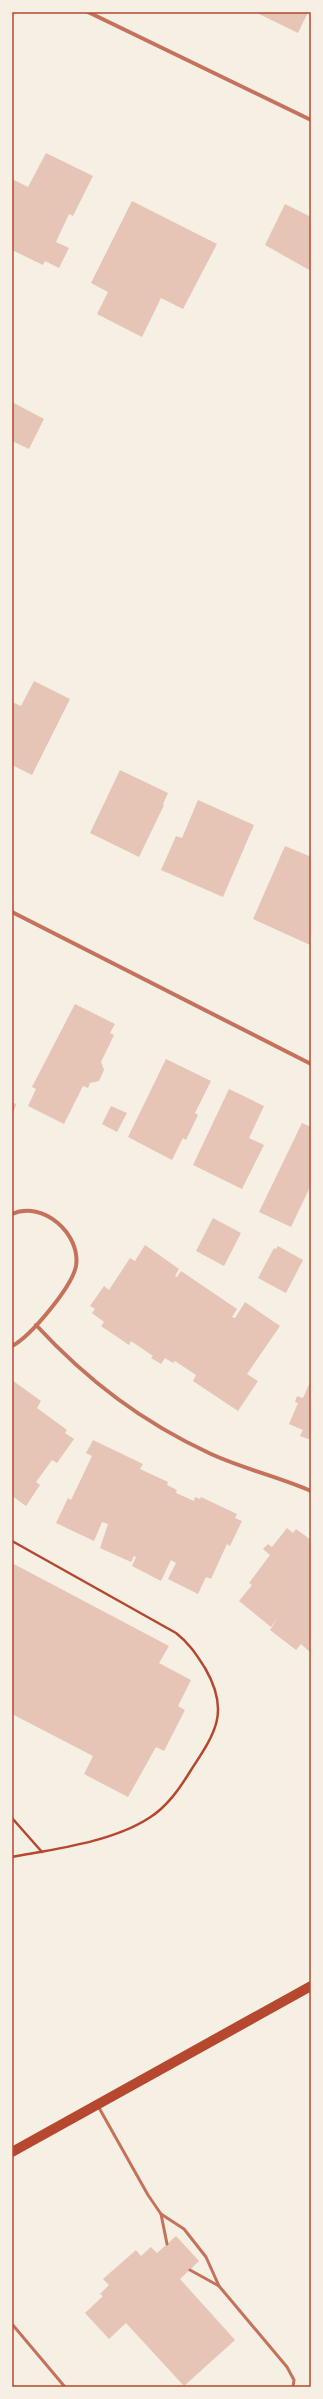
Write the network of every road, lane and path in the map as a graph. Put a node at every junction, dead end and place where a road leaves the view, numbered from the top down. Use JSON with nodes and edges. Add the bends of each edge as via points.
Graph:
{"nodes":[{"id":1,"x":88,"y":12,"type":"edge"},
{"id":2,"x":311,"y":120,"type":"edge"},
{"id":3,"x":12,"y":912,"type":"edge"},
{"id":4,"x":311,"y":1064,"type":"edge"},
{"id":5,"x":12,"y":1214,"type":"edge"},
{"id":6,"x":36,"y":1325,"type":"junction"},
{"id":7,"x":12,"y":1346,"type":"edge"},
{"id":8,"x":311,"y":1491,"type":"edge"},
{"id":9,"x":12,"y":1541,"type":"edge"},
{"id":10,"x":12,"y":1818,"type":"edge"},
{"id":11,"x":42,"y":1852,"type":"junction"},
{"id":12,"x":12,"y":1857,"type":"edge"},
{"id":13,"x":311,"y":1986,"type":"edge"},
{"id":14,"x":98,"y":2106,"type":"junction"},
{"id":15,"x":12,"y":2152,"type":"edge"},
{"id":16,"x":161,"y":2214,"type":"junction"},
{"id":17,"x":167,"y":2244,"type":"dead end"},
{"id":18,"x":190,"y":2270,"type":"dead end"},
{"id":19,"x":219,"y":2286,"type":"junction"},
{"id":20,"x":12,"y":2324,"type":"edge"},
{"id":21,"x":64,"y":2387,"type":"edge"},
{"id":22,"x":293,"y":2387,"type":"edge"}],
"edges":[{"from":1,"to":2,"type":"street"},
{"from":3,"to":4,"type":"street"},
{"from":5,"to":6,"type":"street","via":[[32,1212],[48,1216],[61,1225],[75,1250],[76,1265],[72,1280]]},
{"from":6,"to":7,"type":"street","via":[[24,1340]]},
{"from":6,"to":8,"type":"street","via":[[69,1361],[137,1413],[212,1455]]},
{"from":9,"to":11,"type":"path","via":[[176,1633],[194,1650],[212,1680],[220,1708],[217,1723],[205,1749],[169,1801],[150,1818],[130,1829]]},
{"from":10,"to":11,"type":"path"},
{"from":11,"to":12,"type":"path"},
{"from":13,"to":14,"type":"main road"},
{"from":14,"to":15,"type":"main road"},
{"from":14,"to":16,"type":"lane"},
{"from":16,"to":17,"type":"lane"},
{"from":16,"to":19,"type":"lane","via":[[184,2229],[206,2257]]},
{"from":18,"to":19,"type":"lane"},
{"from":19,"to":22,"type":"lane","via":[[287,2367],[294,2380]]},
{"from":20,"to":21,"type":"lane"}]}
